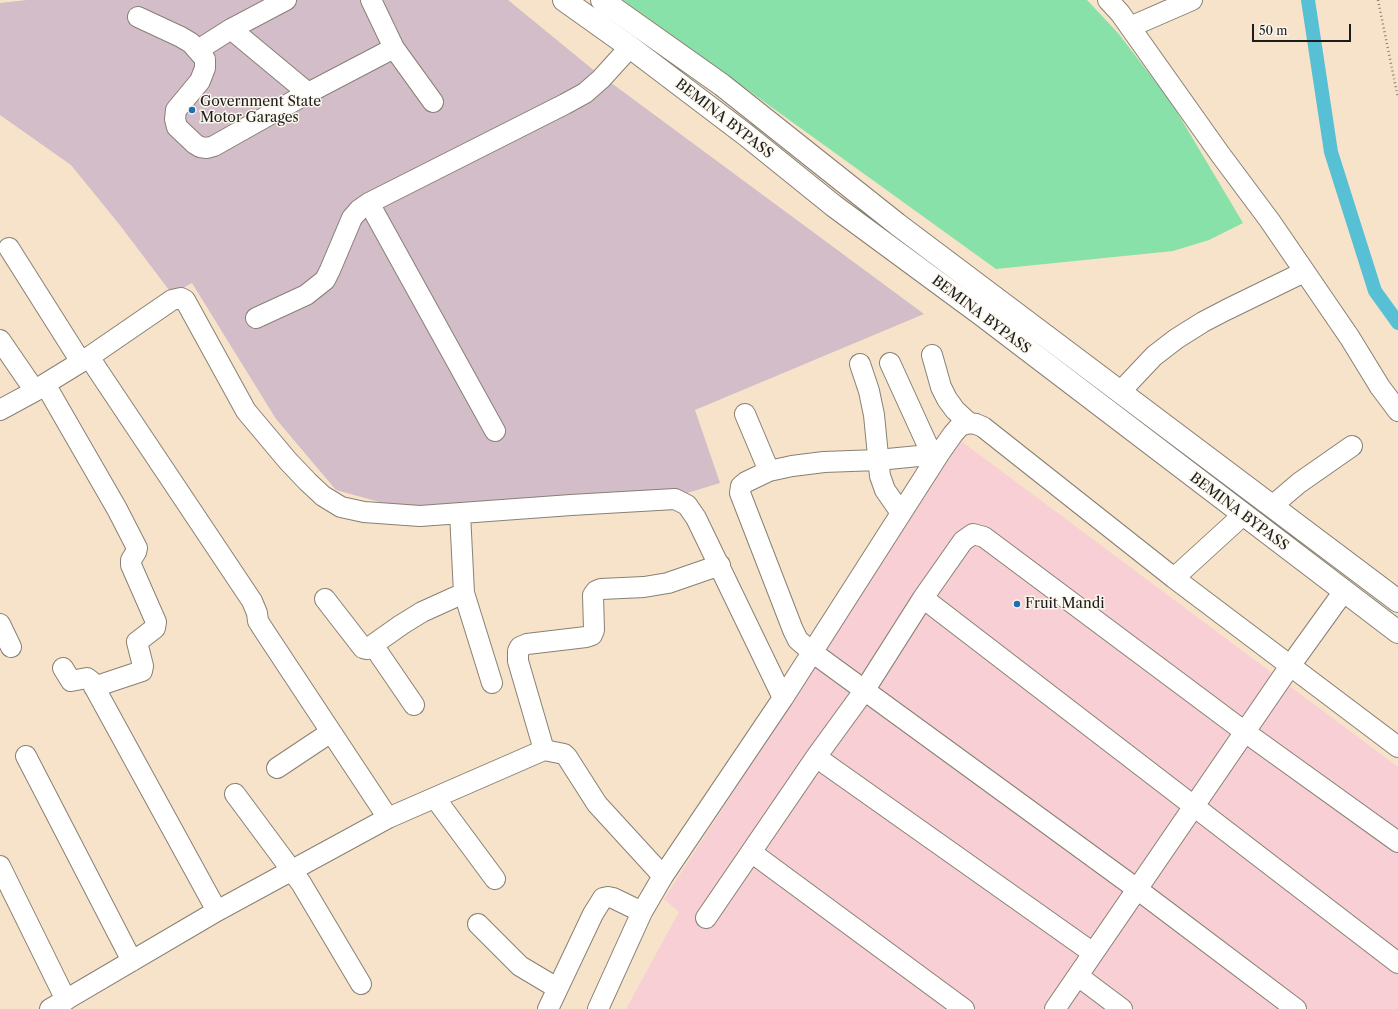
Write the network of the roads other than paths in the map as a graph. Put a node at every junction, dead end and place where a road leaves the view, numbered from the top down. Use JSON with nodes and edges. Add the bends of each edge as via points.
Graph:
{"nodes":[{"id":1,"x":286,"y":0,"type":"edge"},
{"id":2,"x":371,"y":0,"type":"edge"},
{"id":3,"x":564,"y":0,"type":"edge"},
{"id":4,"x":602,"y":0,"type":"edge"},
{"id":5,"x":1108,"y":0,"type":"edge"},
{"id":6,"x":1192,"y":0,"type":"edge"},
{"id":7,"x":138,"y":17,"type":"dead end"},
{"id":8,"x":1130,"y":27,"type":"junction"},
{"id":9,"x":231,"y":29,"type":"junction"},
{"id":10,"x":630,"y":47,"type":"junction"},
{"id":11,"x":394,"y":48,"type":"junction"},
{"id":12,"x":198,"y":50,"type":"junction"},
{"id":13,"x":308,"y":93,"type":"junction"},
{"id":14,"x":433,"y":102,"type":"dead end"},
{"id":15,"x":369,"y":203,"type":"junction"},
{"id":16,"x":3,"y":246,"type":"edge"},
{"id":17,"x":1304,"y":272,"type":"junction"},
{"id":18,"x":256,"y":318,"type":"dead end"},
{"id":19,"x":0,"y":340,"type":"edge"},
{"id":20,"x":932,"y":355,"type":"dead end"},
{"id":21,"x":85,"y":360,"type":"junction"},
{"id":22,"x":890,"y":363,"type":"dead end"},
{"id":23,"x":860,"y":364,"type":"dead end"},
{"id":24,"x":40,"y":387,"type":"junction"},
{"id":25,"x":1120,"y":392,"type":"junction"},
{"id":26,"x":0,"y":410,"type":"edge"},
{"id":27,"x":1398,"y":411,"type":"edge"},
{"id":28,"x":745,"y":414,"type":"dead end"},
{"id":29,"x":969,"y":423,"type":"junction"},
{"id":30,"x":495,"y":431,"type":"dead end"},
{"id":31,"x":1352,"y":446,"type":"dead end"},
{"id":32,"x":935,"y":454,"type":"junction"},
{"id":33,"x":878,"y":460,"type":"junction"},
{"id":34,"x":769,"y":471,"type":"junction"},
{"id":35,"x":1272,"y":506,"type":"junction"},
{"id":36,"x":460,"y":513,"type":"junction"},
{"id":37,"x":901,"y":513,"type":"junction"},
{"id":38,"x":1243,"y":515,"type":"junction"},
{"id":39,"x":720,"y":565,"type":"junction"},
{"id":40,"x":1174,"y":578,"type":"junction"},
{"id":41,"x":1344,"y":591,"type":"junction"},
{"id":42,"x":464,"y":593,"type":"junction"},
{"id":43,"x":923,"y":598,"type":"junction"},
{"id":44,"x":325,"y":599,"type":"dead end"},
{"id":45,"x":1398,"y":601,"type":"edge"},
{"id":46,"x":0,"y":624,"type":"edge"},
{"id":47,"x":1398,"y":632,"type":"edge"},
{"id":48,"x":373,"y":646,"type":"junction"},
{"id":49,"x":12,"y":647,"type":"dead end"},
{"id":50,"x":812,"y":652,"type":"junction"},
{"id":51,"x":1290,"y":666,"type":"junction"},
{"id":52,"x":63,"y":668,"type":"dead end"},
{"id":53,"x":492,"y":683,"type":"dead end"},
{"id":54,"x":94,"y":687,"type":"junction"},
{"id":55,"x":864,"y":691,"type":"junction"},
{"id":56,"x":783,"y":698,"type":"junction"},
{"id":57,"x":414,"y":705,"type":"dead end"},
{"id":58,"x":331,"y":732,"type":"junction"},
{"id":59,"x":1245,"y":732,"type":"junction"},
{"id":60,"x":1398,"y":747,"type":"edge"},
{"id":61,"x":544,"y":750,"type":"junction"},
{"id":62,"x":26,"y":756,"type":"dead end"},
{"id":63,"x":816,"y":757,"type":"junction"},
{"id":64,"x":277,"y":768,"type":"dead end"},
{"id":65,"x":235,"y":794,"type":"dead end"},
{"id":66,"x":435,"y":798,"type":"junction"},
{"id":67,"x":1194,"y":806,"type":"junction"},
{"id":68,"x":388,"y":818,"type":"junction"},
{"id":69,"x":1398,"y":842,"type":"edge"},
{"id":70,"x":751,"y":852,"type":"junction"},
{"id":71,"x":0,"y":866,"type":"edge"},
{"id":72,"x":291,"y":870,"type":"junction"},
{"id":73,"x":663,"y":876,"type":"junction"},
{"id":74,"x":495,"y":879,"type":"dead end"},
{"id":75,"x":1137,"y":889,"type":"junction"},
{"id":76,"x":217,"y":911,"type":"junction"},
{"id":77,"x":642,"y":912,"type":"junction"},
{"id":78,"x":706,"y":918,"type":"dead end"},
{"id":79,"x":478,"y":924,"type":"dead end"},
{"id":80,"x":1093,"y":953,"type":"junction"},
{"id":81,"x":132,"y":961,"type":"junction"},
{"id":82,"x":1398,"y":963,"type":"edge"},
{"id":83,"x":1078,"y":976,"type":"junction"},
{"id":84,"x":361,"y":984,"type":"dead end"},
{"id":85,"x":557,"y":988,"type":"junction"},
{"id":86,"x":58,"y":1004,"type":"edge"},
{"id":87,"x":548,"y":1009,"type":"edge"},
{"id":88,"x":598,"y":1009,"type":"edge"},
{"id":89,"x":964,"y":1009,"type":"edge"},
{"id":90,"x":1055,"y":1009,"type":"edge"},
{"id":91,"x":1122,"y":1009,"type":"edge"},
{"id":92,"x":1296,"y":1009,"type":"edge"}],
"edges":[{"from":1,"to":9,"type":"street"},
{"from":2,"to":11,"type":"street"},
{"from":3,"to":10,"type":"highway","name":"BEMINA BYPASS"},
{"from":4,"to":25,"type":"highway","name":"BEMINA BYPASS","via":[[722,85],[897,224]]},
{"from":5,"to":8,"type":"street"},
{"from":6,"to":8,"type":"street"},
{"from":7,"to":12,"type":"street","via":[[181,37]]},
{"from":8,"to":17,"type":"street"},
{"from":9,"to":12,"type":"street"},
{"from":9,"to":13,"type":"street"},
{"from":10,"to":15,"type":"street","via":[[585,93]]},
{"from":10,"to":38,"type":"highway","name":"BEMINA BYPASS","via":[[834,206],[982,314]]},
{"from":11,"to":13,"type":"street"},
{"from":11,"to":14,"type":"street"},
{"from":12,"to":13,"type":"street","via":[[204,59],[205,68],[200,81],[176,110],[175,119],[177,127],[200,147],[214,146]]},
{"from":15,"to":18,"type":"street","via":[[352,218],[325,280],[306,295]]},
{"from":15,"to":30,"type":"street"},
{"from":16,"to":21,"type":"street"},
{"from":17,"to":25,"type":"street","via":[[1220,313],[1176,338],[1154,356]]},
{"from":17,"to":27,"type":"street"},
{"from":19,"to":24,"type":"street"},
{"from":20,"to":29,"type":"street","via":[[941,388],[955,410]]},
{"from":21,"to":24,"type":"street"},
{"from":21,"to":36,"type":"street","via":[[172,300],[181,298],[185,300],[246,411],[288,461],[323,496],[341,507],[364,512],[420,516]]},
{"from":21,"to":58,"type":"street","via":[[252,601],[258,621]]},
{"from":22,"to":32,"type":"street"},
{"from":23,"to":33,"type":"street","via":[[874,415]]},
{"from":24,"to":26,"type":"street"},
{"from":24,"to":54,"type":"street","via":[[117,509],[137,548],[131,565],[156,622],[155,628],[138,642],[142,671]]},
{"from":25,"to":35,"type":"highway","name":"BEMINA BYPASS"},
{"from":28,"to":34,"type":"street"},
{"from":29,"to":32,"type":"street","via":[[960,426]]},
{"from":29,"to":40,"type":"street","via":[[982,427]]},
{"from":31,"to":35,"type":"street","via":[[1298,483]]},
{"from":32,"to":33,"type":"street"},
{"from":32,"to":37,"type":"street"},
{"from":33,"to":34,"type":"street","via":[[824,462]]},
{"from":33,"to":37,"type":"street","via":[[885,490]]},
{"from":34,"to":50,"type":"street","via":[[740,486],[740,492],[793,630],[798,640]]},
{"from":35,"to":45,"type":"highway","name":"BEMINA BYPASS"},
{"from":36,"to":39,"type":"street","via":[[675,499],[687,505],[696,518]]},
{"from":36,"to":42,"type":"street"},
{"from":37,"to":50,"type":"street"},
{"from":38,"to":40,"type":"street"},
{"from":38,"to":41,"type":"highway","name":"BEMINA BYPASS"},
{"from":39,"to":56,"type":"street"},
{"from":39,"to":61,"type":"street","via":[[668,583],[596,591],[593,595],[592,635],[520,647],[518,661]]},
{"from":40,"to":51,"type":"street"},
{"from":41,"to":47,"type":"highway","name":"BEMINA BYPASS"},
{"from":41,"to":51,"type":"street"},
{"from":42,"to":48,"type":"street","via":[[422,612]]},
{"from":42,"to":53,"type":"street"},
{"from":43,"to":55,"type":"street"},
{"from":43,"to":59,"type":"street","via":[[963,540],[973,534],[984,537]]},
{"from":43,"to":67,"type":"street"},
{"from":44,"to":48,"type":"street","via":[[363,648]]},
{"from":46,"to":49,"type":"street"},
{"from":48,"to":57,"type":"street"},
{"from":50,"to":55,"type":"street"},
{"from":50,"to":56,"type":"street"},
{"from":51,"to":59,"type":"street"},
{"from":51,"to":60,"type":"street"},
{"from":52,"to":54,"type":"street","via":[[71,681],[89,679]]},
{"from":54,"to":76,"type":"street"},
{"from":55,"to":63,"type":"street"},
{"from":55,"to":75,"type":"street"},
{"from":56,"to":73,"type":"street"},
{"from":58,"to":64,"type":"street"},
{"from":58,"to":68,"type":"street"},
{"from":59,"to":67,"type":"street"},
{"from":59,"to":69,"type":"street"},
{"from":61,"to":66,"type":"street"},
{"from":61,"to":73,"type":"street","via":[[567,757],[597,804]]},
{"from":62,"to":81,"type":"street"},
{"from":63,"to":70,"type":"street"},
{"from":63,"to":80,"type":"street"},
{"from":65,"to":72,"type":"street"},
{"from":66,"to":68,"type":"street"},
{"from":66,"to":74,"type":"street"},
{"from":67,"to":75,"type":"street"},
{"from":67,"to":82,"type":"street"},
{"from":68,"to":72,"type":"street"},
{"from":70,"to":78,"type":"street"},
{"from":70,"to":89,"type":"street"},
{"from":71,"to":86,"type":"street"},
{"from":72,"to":76,"type":"street"},
{"from":72,"to":84,"type":"street"},
{"from":73,"to":77,"type":"street"},
{"from":75,"to":80,"type":"street"},
{"from":75,"to":92,"type":"street"},
{"from":76,"to":81,"type":"street"},
{"from":77,"to":85,"type":"street","via":[[613,898],[603,898]]},
{"from":77,"to":88,"type":"street"},
{"from":79,"to":85,"type":"street","via":[[520,966]]},
{"from":80,"to":83,"type":"street"},
{"from":81,"to":86,"type":"street"},
{"from":83,"to":90,"type":"street"},
{"from":83,"to":91,"type":"street"},
{"from":85,"to":87,"type":"street"}]}
